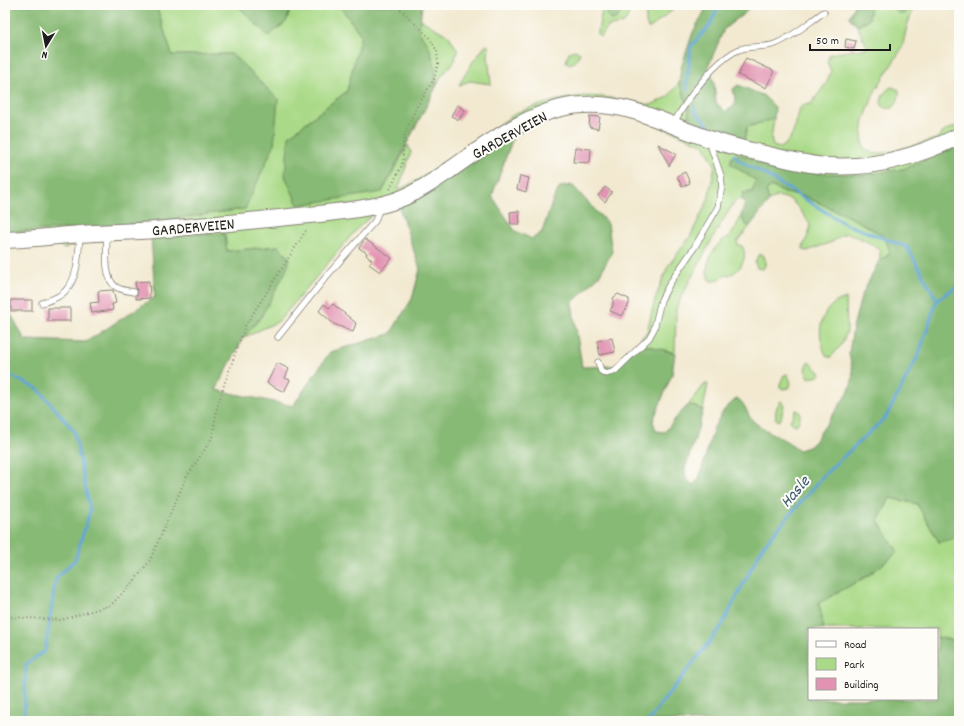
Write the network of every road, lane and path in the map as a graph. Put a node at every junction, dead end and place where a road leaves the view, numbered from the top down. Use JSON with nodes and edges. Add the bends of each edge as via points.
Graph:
{"nodes":[{"id":1,"x":396,"y":5,"type":"edge"},
{"id":2,"x":824,"y":12,"type":"dead end"},
{"id":3,"x":673,"y":125,"type":"junction"},
{"id":4,"x":959,"y":136,"type":"edge"},
{"id":5,"x":710,"y":139,"type":"junction"},
{"id":6,"x":381,"y":205,"type":"junction"},
{"id":7,"x":310,"y":214,"type":"junction"},
{"id":8,"x":107,"y":232,"type":"junction"},
{"id":9,"x":80,"y":234,"type":"junction"},
{"id":10,"x":5,"y":240,"type":"edge"},
{"id":11,"x":134,"y":292,"type":"dead end"},
{"id":12,"x":42,"y":303,"type":"dead end"},
{"id":13,"x":278,"y":337,"type":"dead end"},
{"id":14,"x":598,"y":362,"type":"dead end"},
{"id":15,"x":5,"y":622,"type":"edge"}],
"edges":[{"from":1,"to":6,"type":"path","via":[[429,37],[437,52],[438,64],[434,79],[415,110],[403,140],[401,166]]},
{"from":2,"to":3,"type":"lane","via":[[775,44],[749,46],[729,55],[702,82]]},
{"from":3,"to":5,"type":"street","name":"GARDERVEIEN"},
{"from":3,"to":6,"type":"street","name":"GARDERVEIEN","via":[[654,116],[615,106],[579,104],[553,110],[489,143],[415,192]]},
{"from":4,"to":5,"type":"street","name":"GARDERVEIEN","via":[[910,156],[874,164],[842,166],[810,164],[745,150]]},
{"from":5,"to":14,"type":"lane","via":[[722,186],[720,202],[714,214],[661,300],[654,329],[649,338],[614,371],[606,374],[601,371]]},
{"from":6,"to":7,"type":"street","name":"GARDERVEIEN"},
{"from":6,"to":13,"type":"lane","via":[[375,222]]},
{"from":7,"to":8,"type":"street","name":"GARDERVEIEN","via":[[175,228]]},
{"from":7,"to":15,"type":"path","via":[[310,224],[245,326],[217,408],[212,438],[186,478],[149,562],[111,606],[61,620],[12,617]]},
{"from":8,"to":9,"type":"street","name":"GARDERVEIEN"},
{"from":8,"to":11,"type":"lane","via":[[107,271],[110,279],[117,288]]},
{"from":9,"to":10,"type":"street","name":"GARDERVEIEN"},
{"from":9,"to":12,"type":"lane","via":[[77,270],[67,290]]}]}
